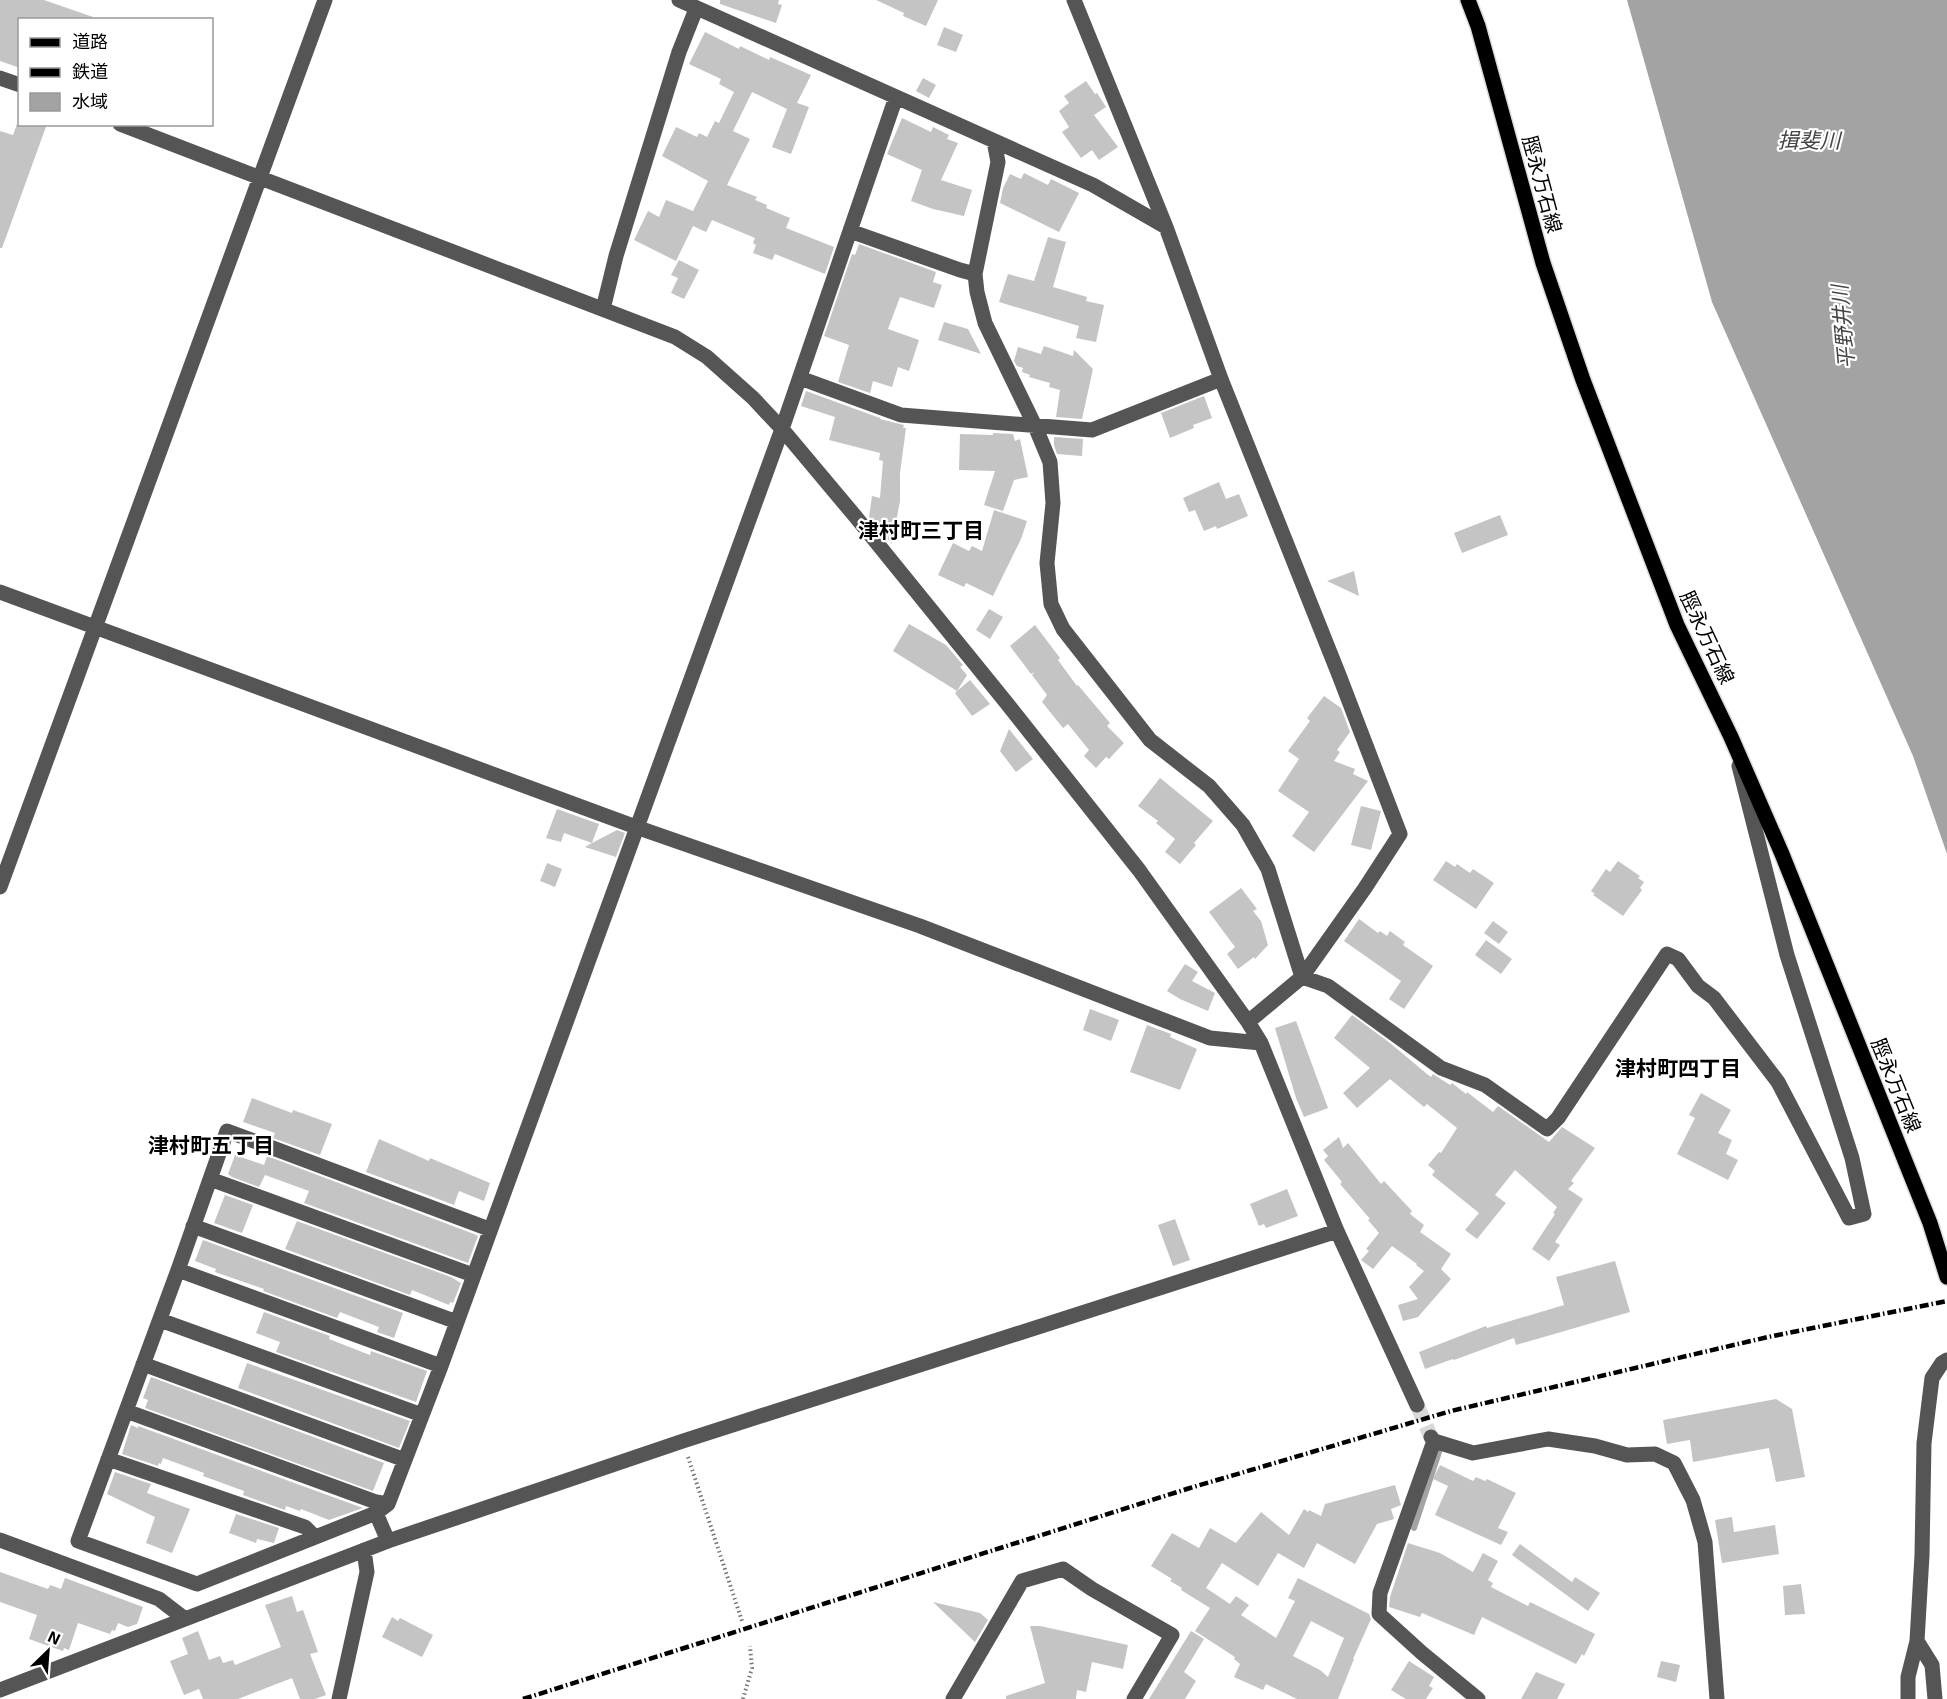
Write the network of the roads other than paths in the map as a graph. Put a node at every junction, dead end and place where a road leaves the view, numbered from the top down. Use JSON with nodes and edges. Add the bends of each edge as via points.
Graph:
{"nodes":[{"id":1,"x":325,"y":0,"type":"edge"},
{"id":2,"x":679,"y":0,"type":"edge"},
{"id":3,"x":1074,"y":0,"type":"edge"},
{"id":4,"x":1468,"y":0,"type":"edge"},
{"id":5,"x":696,"y":9,"type":"junction"},
{"id":6,"x":0,"y":78,"type":"edge"},
{"id":7,"x":18,"y":85,"type":"edge"},
{"id":8,"x":896,"y":97,"type":"junction"},
{"id":9,"x":125,"y":126,"type":"edge"},
{"id":10,"x":994,"y":141,"type":"junction"},
{"id":11,"x":259,"y":179,"type":"junction"},
{"id":12,"x":1166,"y":227,"type":"junction"},
{"id":13,"x":850,"y":231,"type":"junction"},
{"id":14,"x":975,"y":274,"type":"junction"},
{"id":15,"x":603,"y":309,"type":"junction"},
{"id":16,"x":800,"y":378,"type":"junction"},
{"id":17,"x":1221,"y":379,"type":"junction"},
{"id":18,"x":1035,"y":426,"type":"junction"},
{"id":19,"x":782,"y":429,"type":"junction"},
{"id":20,"x":0,"y":592,"type":"edge"},
{"id":21,"x":95,"y":627,"type":"junction"},
{"id":22,"x":1731,"y":737,"type":"junction"},
{"id":23,"x":636,"y":827,"type":"junction"},
{"id":24,"x":0,"y":887,"type":"edge"},
{"id":25,"x":1302,"y":977,"type":"junction"},
{"id":26,"x":1248,"y":1022,"type":"junction"},
{"id":27,"x":1261,"y":1043,"type":"junction"},
{"id":28,"x":210,"y":1179,"type":"junction"},
{"id":29,"x":193,"y":1226,"type":"junction"},
{"id":30,"x":489,"y":1229,"type":"junction"},
{"id":31,"x":1337,"y":1231,"type":"junction"},
{"id":32,"x":178,"y":1270,"type":"junction"},
{"id":33,"x":473,"y":1275,"type":"junction"},
{"id":34,"x":1947,"y":1277,"type":"edge"},
{"id":35,"x":160,"y":1320,"type":"junction"},
{"id":36,"x":456,"y":1322,"type":"junction"},
{"id":37,"x":1947,"y":1360,"type":"edge"},
{"id":38,"x":143,"y":1364,"type":"junction"},
{"id":39,"x":441,"y":1366,"type":"junction"},
{"id":40,"x":1417,"y":1405,"type":"tunnel mouth"},
{"id":41,"x":126,"y":1411,"type":"junction"},
{"id":42,"x":422,"y":1415,"type":"junction"},
{"id":43,"x":108,"y":1459,"type":"junction"},
{"id":44,"x":405,"y":1460,"type":"junction"},
{"id":45,"x":382,"y":1509,"type":"junction"},
{"id":46,"x":315,"y":1537,"type":"junction"},
{"id":47,"x":0,"y":1540,"type":"edge"},
{"id":48,"x":388,"y":1541,"type":"junction"},
{"id":49,"x":364,"y":1550,"type":"junction"},
{"id":50,"x":185,"y":1619,"type":"junction"},
{"id":51,"x":1917,"y":1641,"type":"junction"},
{"id":52,"x":0,"y":1690,"type":"edge"},
{"id":53,"x":339,"y":1699,"type":"edge"},
{"id":54,"x":953,"y":1699,"type":"edge"},
{"id":55,"x":1134,"y":1699,"type":"edge"},
{"id":56,"x":1478,"y":1699,"type":"edge"},
{"id":57,"x":1717,"y":1699,"type":"edge"},
{"id":58,"x":1908,"y":1699,"type":"edge"},
{"id":59,"x":1935,"y":1699,"type":"edge"}],
"edges":[{"from":1,"to":11,"type":"street"},
{"from":2,"to":5,"type":"street"},
{"from":3,"to":12,"type":"street"},
{"from":4,"to":22,"type":"main road","name":"脛永万石線","via":[[1543,263],[1583,380],[1677,625]]},
{"from":5,"to":8,"type":"street"},
{"from":5,"to":15,"type":"street","via":[[679,52]]},
{"from":6,"to":7,"type":"street"},
{"from":8,"to":10,"type":"street"},
{"from":8,"to":13,"type":"street"},
{"from":9,"to":11,"type":"street"},
{"from":10,"to":12,"type":"street","via":[[1093,185]]},
{"from":10,"to":14,"type":"street","via":[[998,162]]},
{"from":11,"to":15,"type":"street"},
{"from":11,"to":21,"type":"street"},
{"from":12,"to":17,"type":"street"},
{"from":13,"to":14,"type":"street"},
{"from":13,"to":16,"type":"street"},
{"from":14,"to":18,"type":"street","via":[[985,323]]},
{"from":15,"to":19,"type":"street","via":[[675,337],[707,357]]},
{"from":16,"to":18,"type":"street","via":[[901,415]]},
{"from":16,"to":19,"type":"street"},
{"from":17,"to":18,"type":"street","via":[[1092,430]]},
{"from":17,"to":25,"type":"street","via":[[1400,834]]},
{"from":18,"to":25,"type":"street","via":[[1050,462],[1053,503],[1047,563],[1051,604],[1063,629],[1150,740],[1209,786],[1243,825],[1268,869]]},
{"from":19,"to":23,"type":"street"},
{"from":19,"to":26,"type":"street","via":[[1139,870]]},
{"from":20,"to":21,"type":"street"},
{"from":21,"to":23,"type":"street"},
{"from":21,"to":24,"type":"street"},
{"from":22,"to":25,"type":"street","via":[[1787,954],[1852,1158],[1864,1214],[1850,1218],[1778,1082],[1714,998],[1698,986],[1678,959],[1667,954],[1547,1129],[1485,1085],[1440,1068],[1328,986]]},
{"from":22,"to":34,"type":"main road","name":"脛永万石線","via":[[1930,1223]]},
{"from":23,"to":27,"type":"street","via":[[920,926],[1210,1038]]},
{"from":23,"to":30,"type":"street"},
{"from":25,"to":26,"type":"street"},
{"from":26,"to":27,"type":"street"},
{"from":27,"to":31,"type":"street"},
{"from":28,"to":29,"type":"street"},
{"from":28,"to":30,"type":"street","via":[[227,1131]]},
{"from":28,"to":33,"type":"street"},
{"from":29,"to":32,"type":"street"},
{"from":29,"to":36,"type":"street"},
{"from":30,"to":33,"type":"street"},
{"from":31,"to":40,"type":"street"},
{"from":31,"to":48,"type":"street","via":[[682,1441]]},
{"from":32,"to":35,"type":"street"},
{"from":32,"to":39,"type":"street"},
{"from":33,"to":36,"type":"street"},
{"from":35,"to":38,"type":"street"},
{"from":35,"to":42,"type":"street"},
{"from":36,"to":39,"type":"street"},
{"from":37,"to":51,"type":"street","via":[[1932,1378],[1924,1443]]},
{"from":38,"to":41,"type":"street"},
{"from":38,"to":44,"type":"street"},
{"from":39,"to":42,"type":"street"},
{"from":41,"to":43,"type":"street"},
{"from":41,"to":45,"type":"street","via":[[376,1502]]},
{"from":42,"to":44,"type":"street"},
{"from":43,"to":46,"type":"street","via":[[305,1527]]},
{"from":43,"to":46,"type":"street","via":[[78,1540],[197,1584]]},
{"from":44,"to":45,"type":"street"},
{"from":45,"to":46,"type":"street"},
{"from":45,"to":48,"type":"street"},
{"from":47,"to":50,"type":"street","via":[[159,1599]]},
{"from":48,"to":49,"type":"street"},
{"from":49,"to":50,"type":"street"},
{"from":49,"to":53,"type":"street","via":[[367,1572]]},
{"from":50,"to":52,"type":"street"},
{"from":51,"to":58,"type":"street","via":[[1908,1677]]},
{"from":51,"to":59,"type":"street","via":[[1932,1665]]},
{"from":54,"to":55,"type":"street","via":[[1022,1581],[1063,1569],[1172,1635]]},
{"from":56,"to":57,"type":"street","via":[[1379,1614],[1380,1593],[1432,1439],[1473,1453],[1548,1439],[1627,1455],[1655,1454],[1674,1463],[1693,1500],[1705,1542]]}]}
